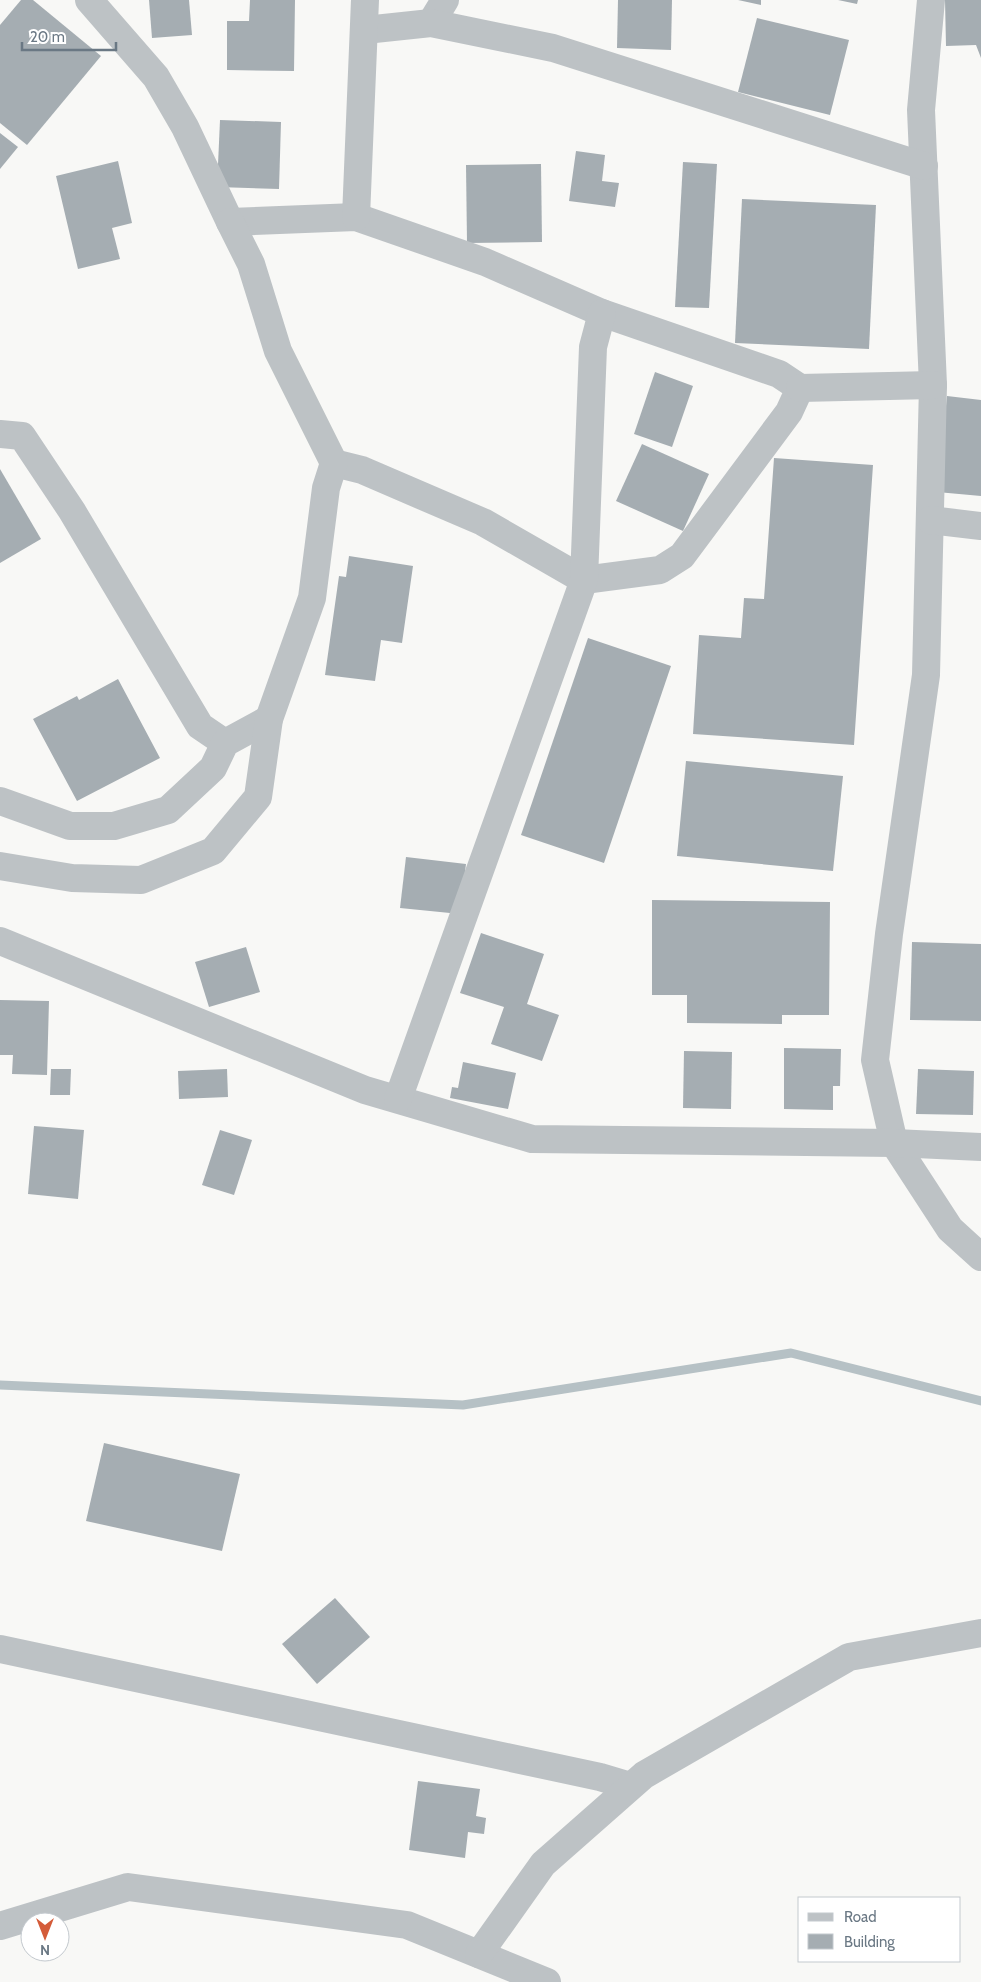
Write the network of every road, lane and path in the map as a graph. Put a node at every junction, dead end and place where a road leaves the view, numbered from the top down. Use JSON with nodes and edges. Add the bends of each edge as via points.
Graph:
{"nodes":[{"id":1,"x":89,"y":0,"type":"edge"},
{"id":2,"x":365,"y":0,"type":"edge"},
{"id":3,"x":445,"y":0,"type":"edge"},
{"id":4,"x":931,"y":0,"type":"edge"},
{"id":5,"x":431,"y":23,"type":"junction"},
{"id":6,"x":365,"y":30,"type":"junction"},
{"id":7,"x":924,"y":166,"type":"junction"},
{"id":8,"x":356,"y":217,"type":"junction"},
{"id":9,"x":230,"y":222,"type":"junction"},
{"id":10,"x":602,"y":314,"type":"junction"},
{"id":11,"x":933,"y":385,"type":"junction"},
{"id":12,"x":800,"y":388,"type":"junction"},
{"id":13,"x":0,"y":434,"type":"edge"},
{"id":14,"x":334,"y":464,"type":"junction"},
{"id":15,"x":930,"y":520,"type":"junction"},
{"id":16,"x":981,"y":526,"type":"edge"},
{"id":17,"x":584,"y":580,"type":"junction"},
{"id":18,"x":269,"y":719,"type":"junction"},
{"id":19,"x":225,"y":743,"type":"junction"},
{"id":20,"x":0,"y":802,"type":"edge"},
{"id":21,"x":0,"y":866,"type":"edge"},
{"id":22,"x":0,"y":941,"type":"edge"},
{"id":23,"x":398,"y":1099,"type":"junction"},
{"id":24,"x":894,"y":1143,"type":"junction"},
{"id":25,"x":981,"y":1147,"type":"edge"},
{"id":26,"x":981,"y":1257,"type":"edge"},
{"id":27,"x":981,"y":1633,"type":"edge"},
{"id":28,"x":0,"y":1649,"type":"edge"},
{"id":29,"x":630,"y":1786,"type":"junction"},
{"id":30,"x":0,"y":1926,"type":"edge"},
{"id":31,"x":479,"y":1954,"type":"junction"},
{"id":32,"x":548,"y":1982,"type":"edge"}],
"edges":[{"from":1,"to":9,"type":"street","via":[[156,77],[185,127]]},
{"from":2,"to":6,"type":"street"},
{"from":3,"to":5,"type":"street"},
{"from":4,"to":7,"type":"street","via":[[921,110]]},
{"from":5,"to":6,"type":"street"},
{"from":5,"to":7,"type":"street","via":[[553,48]]},
{"from":6,"to":8,"type":"street"},
{"from":7,"to":11,"type":"street"},
{"from":8,"to":9,"type":"street"},
{"from":8,"to":10,"type":"street","via":[[485,262]]},
{"from":9,"to":14,"type":"street","via":[[251,264],[278,351]]},
{"from":10,"to":12,"type":"street","via":[[779,374]]},
{"from":10,"to":17,"type":"street","via":[[593,347]]},
{"from":11,"to":12,"type":"street"},
{"from":11,"to":15,"type":"street"},
{"from":12,"to":17,"type":"street","via":[[789,412],[682,556],[660,570]]},
{"from":13,"to":19,"type":"street","via":[[22,436],[72,511],[200,726]]},
{"from":14,"to":17,"type":"street","via":[[362,470],[483,522]]},
{"from":14,"to":18,"type":"street","via":[[326,488],[312,598]]},
{"from":15,"to":16,"type":"street"},
{"from":15,"to":24,"type":"street","via":[[926,675],[874,1060]]},
{"from":17,"to":23,"type":"street"},
{"from":18,"to":19,"type":"street"},
{"from":18,"to":21,"type":"street","via":[[258,797],[213,851],[141,880],[72,878]]},
{"from":19,"to":20,"type":"street","via":[[213,768],[168,810],[114,826],[70,826]]},
{"from":22,"to":23,"type":"street","via":[[356,1086]]},
{"from":23,"to":24,"type":"street","via":[[532,1139]]},
{"from":24,"to":25,"type":"street"},
{"from":24,"to":26,"type":"street","via":[[950,1229]]},
{"from":27,"to":29,"type":"street","via":[[849,1657],[644,1774]]},
{"from":28,"to":29,"type":"street","via":[[590,1774]]},
{"from":29,"to":31,"type":"street","via":[[543,1864]]},
{"from":30,"to":31,"type":"street","via":[[128,1887],[407,1925]]},
{"from":31,"to":32,"type":"street"}]}
